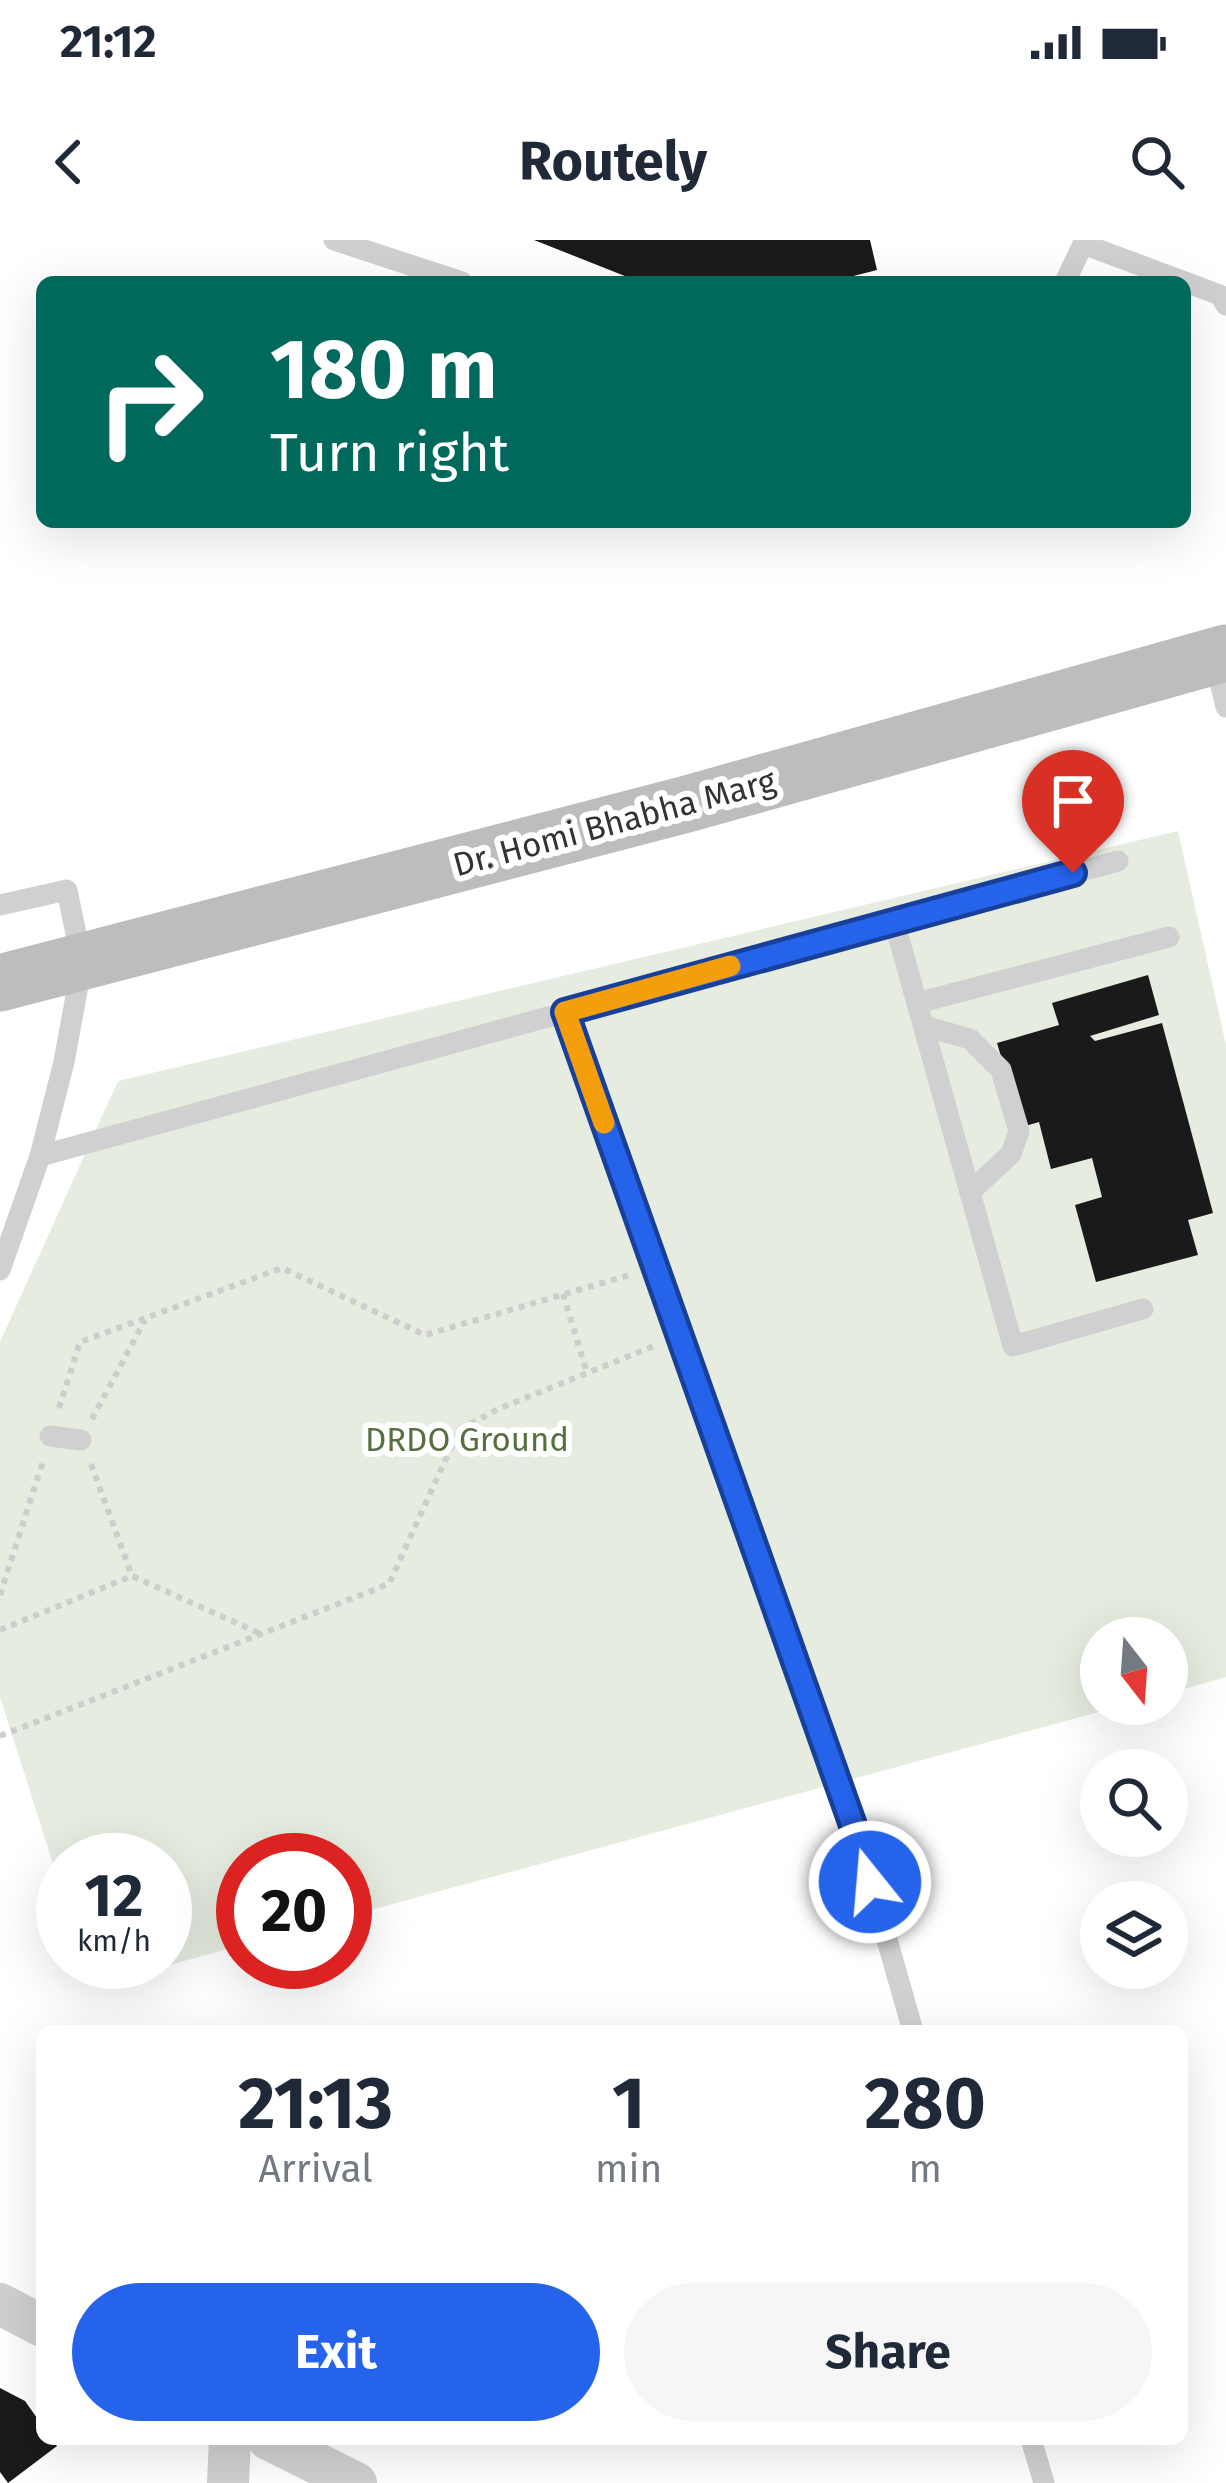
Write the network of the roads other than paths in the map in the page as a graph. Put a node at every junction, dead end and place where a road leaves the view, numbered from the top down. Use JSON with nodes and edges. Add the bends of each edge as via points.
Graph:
{"nodes":[{"id":1,"x":334,"y":240,"type":"edge"},
{"id":2,"x":1084,"y":242,"type":"edge"},
{"id":3,"x":444,"y":276,"type":"edge"},
{"id":4,"x":1068,"y":276,"type":"edge"},
{"id":5,"x":1169,"y":276,"type":"edge"},
{"id":6,"x":1191,"y":285,"type":"edge"},
{"id":7,"x":1224,"y":298,"type":"edge"},
{"id":8,"x":1222,"y":672,"type":"edge"},
{"id":9,"x":1118,"y":861,"type":"dead end"},
{"id":10,"x":0,"y":904,"type":"edge"},
{"id":11,"x":894,"y":921,"type":"junction"},
{"id":12,"x":1169,"y":937,"type":"dead end"},
{"id":13,"x":82,"y":963,"type":"junction"},
{"id":14,"x":0,"y":983,"type":"edge"},
{"id":15,"x":917,"y":1003,"type":"junction"},
{"id":16,"x":565,"y":1012,"type":"junction"},
{"id":17,"x":924,"y":1026,"type":"junction"},
{"id":18,"x":40,"y":1156,"type":"junction"},
{"id":19,"x":970,"y":1192,"type":"junction"},
{"id":20,"x":0,"y":1270,"type":"edge"},
{"id":21,"x":1143,"y":1309,"type":"dead end"},
{"id":22,"x":50,"y":1436,"type":"road end"},
{"id":23,"x":81,"y":1440,"type":"road end"},
{"id":24,"x":911,"y":2025,"type":"edge"},
{"id":25,"x":0,"y":2305,"type":"edge"},
{"id":26,"x":36,"y":2323,"type":"edge"},
{"id":27,"x":230,"y":2445,"type":"edge"},
{"id":28,"x":280,"y":2445,"type":"edge"},
{"id":29,"x":1033,"y":2445,"type":"edge"},
{"id":30,"x":227,"y":2483,"type":"edge"},
{"id":31,"x":356,"y":2483,"type":"edge"},
{"id":32,"x":1044,"y":2483,"type":"edge"}],
"edges":[{"from":1,"to":3,"type":"lane"},
{"from":2,"to":4,"type":"lane"},
{"from":2,"to":5,"type":"lane"},
{"from":6,"to":7,"type":"lane"},
{"from":8,"to":13,"type":"main road","name":"Dr. Homi Bhabha Marg"},
{"from":9,"to":11,"type":"lane"},
{"from":10,"to":13,"type":"lane","via":[[67,890]]},
{"from":11,"to":15,"type":"lane"},
{"from":11,"to":16,"type":"lane"},
{"from":12,"to":15,"type":"lane"},
{"from":13,"to":14,"type":"main road","name":"Dr. Homi Bhabha Marg"},
{"from":13,"to":18,"type":"lane"},
{"from":15,"to":17,"type":"lane"},
{"from":16,"to":18,"type":"lane"},
{"from":16,"to":24,"type":"lane","via":[[860,1845]]},
{"from":17,"to":19,"type":"lane"},
{"from":17,"to":19,"type":"lane","via":[[970,1039],[1000,1070],[1019,1131],[1011,1154]]},
{"from":18,"to":20,"type":"lane"},
{"from":19,"to":21,"type":"lane","via":[[1013,1346]]},
{"from":22,"to":23,"type":"lane"},
{"from":25,"to":26,"type":"street"},
{"from":27,"to":30,"type":"street"},
{"from":28,"to":31,"type":"street"},
{"from":29,"to":32,"type":"lane"}]}
